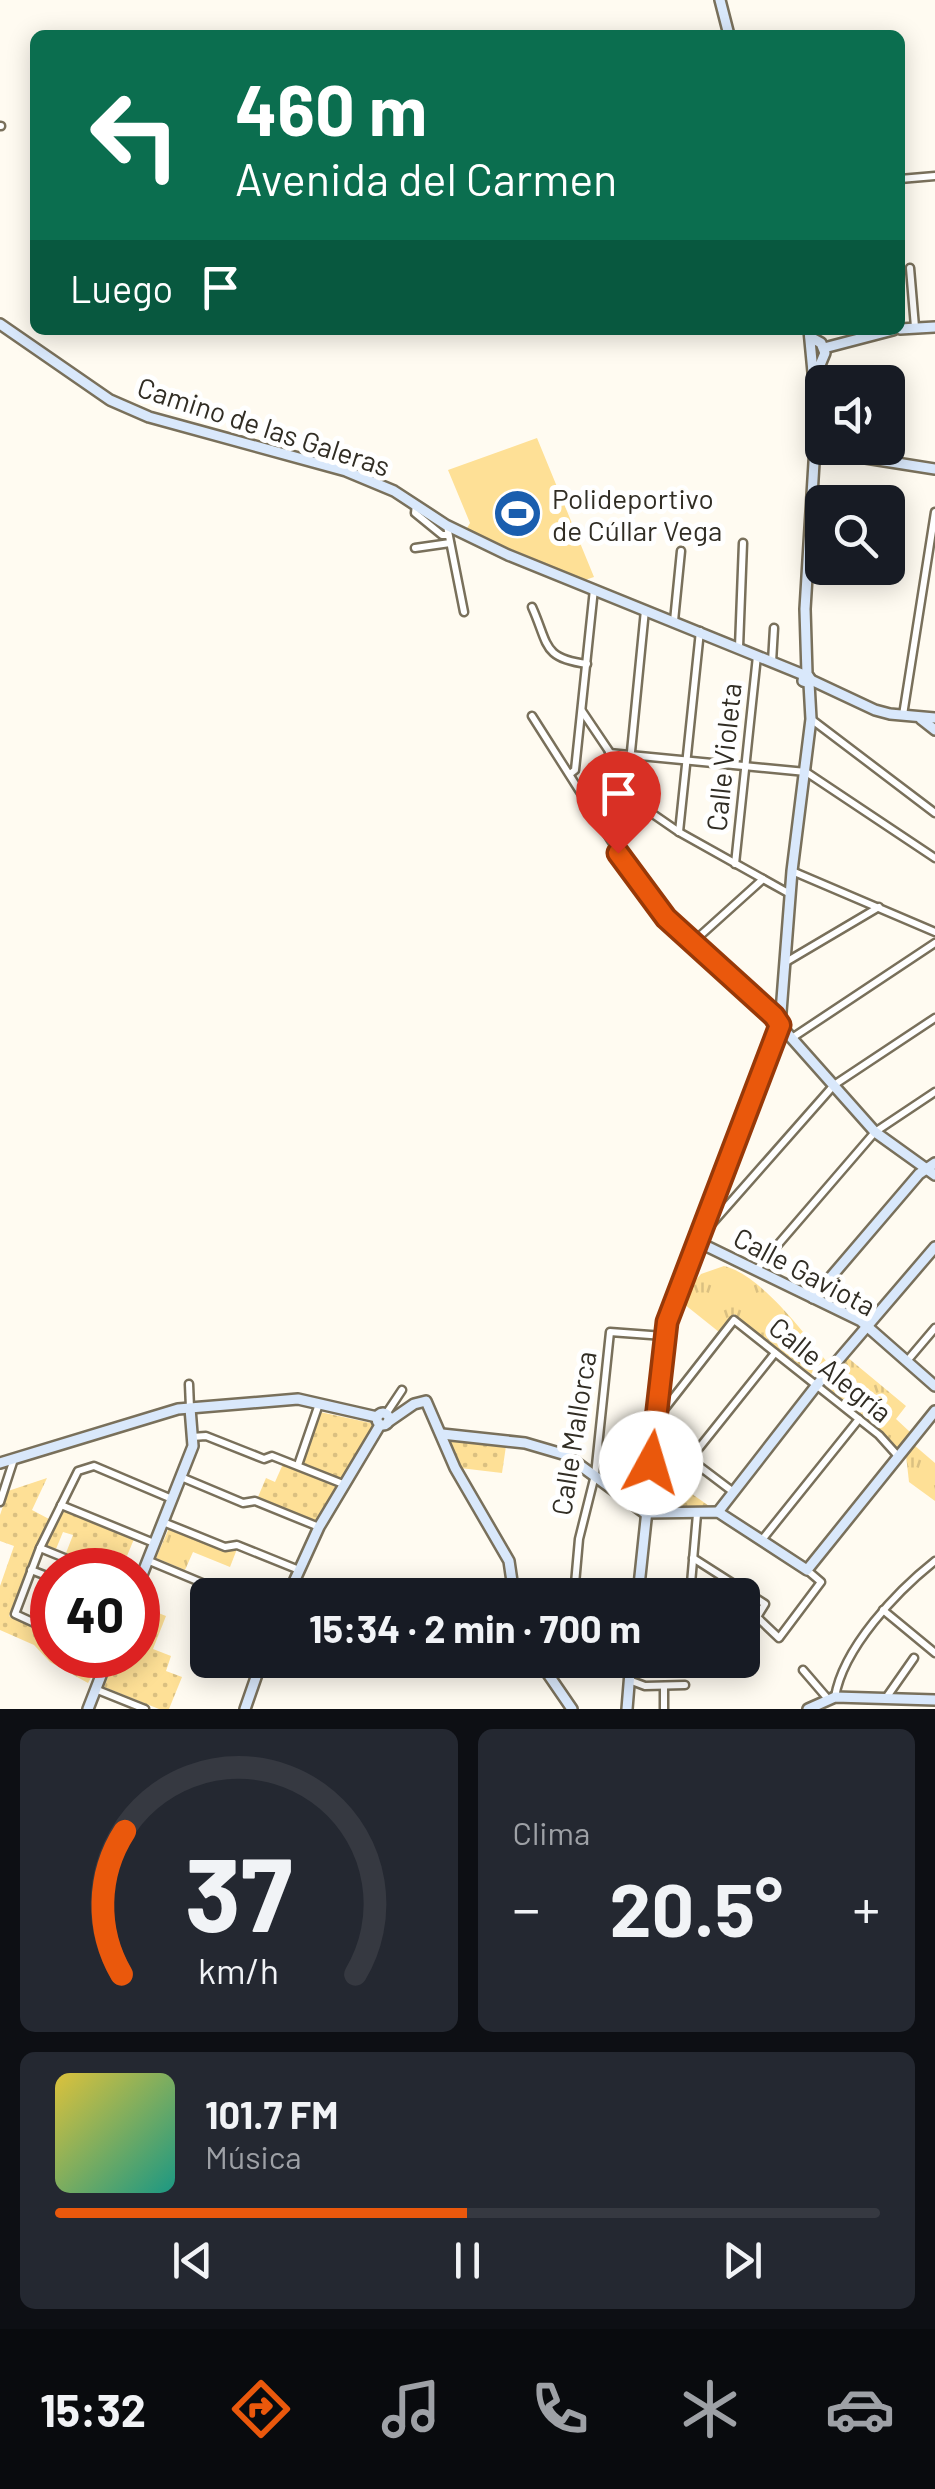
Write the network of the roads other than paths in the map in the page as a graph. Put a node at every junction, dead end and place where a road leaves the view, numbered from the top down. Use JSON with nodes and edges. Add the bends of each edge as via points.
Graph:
{"nodes":[{"id":1,"x":720,"y":0,"type":"edge"},
{"id":2,"x":728,"y":30,"type":"edge"},
{"id":3,"x":935,"y":176,"type":"edge"},
{"id":4,"x":905,"y":179,"type":"edge"},
{"id":5,"x":910,"y":268,"type":"dead end"},
{"id":6,"x":0,"y":324,"type":"edge"},
{"id":7,"x":935,"y":327,"type":"edge"},
{"id":8,"x":915,"y":328,"type":"junction"},
{"id":9,"x":905,"y":329,"type":"edge"},
{"id":10,"x":809,"y":335,"type":"edge"},
{"id":11,"x":810,"y":335,"type":"edge"},
{"id":12,"x":859,"y":335,"type":"edge"},
{"id":13,"x":824,"y":348,"type":"junction"},
{"id":14,"x":813,"y":365,"type":"edge"},
{"id":15,"x":818,"y":365,"type":"edge"},
{"id":16,"x":905,"y":464,"type":"edge"},
{"id":17,"x":814,"y":465,"type":"edge"},
{"id":18,"x":935,"y":469,"type":"edge"},
{"id":19,"x":935,"y":512,"type":"edge"},
{"id":20,"x":448,"y":534,"type":"junction"},
{"id":21,"x":743,"y":542,"type":"dead end"},
{"id":22,"x":415,"y":548,"type":"dead end"},
{"id":23,"x":681,"y":551,"type":"dead end"},
{"id":24,"x":594,"y":589,"type":"junction"},
{"id":25,"x":532,"y":606,"type":"dead end"},
{"id":26,"x":645,"y":609,"type":"junction"},
{"id":27,"x":464,"y":612,"type":"dead end"},
{"id":28,"x":674,"y":621,"type":"junction"},
{"id":29,"x":774,"y":628,"type":"dead end"},
{"id":30,"x":700,"y":631,"type":"junction"},
{"id":31,"x":739,"y":646,"type":"junction"},
{"id":32,"x":757,"y":655,"type":"junction"},
{"id":33,"x":772,"y":662,"type":"junction"},
{"id":34,"x":588,"y":664,"type":"junction"},
{"id":35,"x":808,"y":678,"type":"junction"},
{"id":36,"x":582,"y":712,"type":"junction"},
{"id":37,"x":902,"y":715,"type":"junction"},
{"id":38,"x":532,"y":716,"type":"dead end"},
{"id":39,"x":918,"y":717,"type":"junction"},
{"id":40,"x":935,"y":718,"type":"edge"},
{"id":41,"x":811,"y":719,"type":"junction"},
{"id":42,"x":935,"y":730,"type":"edge"},
{"id":43,"x":609,"y":753,"type":"junction"},
{"id":44,"x":631,"y":756,"type":"junction"},
{"id":45,"x":688,"y":761,"type":"junction"},
{"id":46,"x":744,"y":767,"type":"junction"},
{"id":47,"x":806,"y":772,"type":"junction"},
{"id":48,"x":570,"y":774,"type":"junction"},
{"id":49,"x":627,"y":783,"type":"junction"},
{"id":50,"x":935,"y":813,"type":"edge"},
{"id":51,"x":679,"y":832,"type":"junction"},
{"id":52,"x":935,"y":858,"type":"edge"},
{"id":53,"x":735,"y":864,"type":"junction"},
{"id":54,"x":792,"y":871,"type":"junction"},
{"id":55,"x":763,"y":879,"type":"junction"},
{"id":56,"x":790,"y":894,"type":"junction"},
{"id":57,"x":879,"y":908,"type":"junction"},
{"id":58,"x":935,"y":932,"type":"edge"},
{"id":59,"x":935,"y":942,"type":"edge"},
{"id":60,"x":692,"y":943,"type":"junction"},
{"id":61,"x":786,"y":962,"type":"junction"},
{"id":62,"x":935,"y":1018,"type":"edge"},
{"id":63,"x":780,"y":1025,"type":"junction"},
{"id":64,"x":791,"y":1038,"type":"junction"},
{"id":65,"x":834,"y":1085,"type":"junction"},
{"id":66,"x":935,"y":1092,"type":"edge"},
{"id":67,"x":875,"y":1132,"type":"junction"},
{"id":68,"x":935,"y":1163,"type":"edge"},
{"id":69,"x":930,"y":1172,"type":"edge"},
{"id":70,"x":696,"y":1241,"type":"junction"},
{"id":71,"x":935,"y":1246,"type":"edge"},
{"id":72,"x":756,"y":1270,"type":"junction"},
{"id":73,"x":813,"y":1298,"type":"junction"},
{"id":74,"x":866,"y":1326,"type":"junction"},
{"id":75,"x":935,"y":1328,"type":"edge"},
{"id":76,"x":664,"y":1336,"type":"junction"},
{"id":77,"x":776,"y":1353,"type":"junction"},
{"id":78,"x":906,"y":1362,"type":"junction"},
{"id":79,"x":188,"y":1384,"type":"dead end"},
{"id":80,"x":816,"y":1386,"type":"junction"},
{"id":81,"x":935,"y":1386,"type":"edge"},
{"id":82,"x":402,"y":1390,"type":"dead end"},
{"id":83,"x":319,"y":1404,"type":"junction"},
{"id":84,"x":190,"y":1408,"type":"junction"},
{"id":85,"x":656,"y":1411,"type":"junction"},
{"id":86,"x":935,"y":1411,"type":"edge"},
{"id":87,"x":383,"y":1419,"type":"junction"},
{"id":88,"x":859,"y":1419,"type":"junction"},
{"id":89,"x":654,"y":1432,"type":"junction"},
{"id":90,"x":442,"y":1434,"type":"junction"},
{"id":91,"x":192,"y":1437,"type":"junction"},
{"id":92,"x":897,"y":1456,"type":"junction"},
{"id":93,"x":691,"y":1458,"type":"junction"},
{"id":94,"x":14,"y":1459,"type":"junction"},
{"id":95,"x":0,"y":1464,"type":"edge"},
{"id":96,"x":298,"y":1465,"type":"junction"},
{"id":97,"x":595,"y":1476,"type":"junction"},
{"id":98,"x":181,"y":1477,"type":"junction"},
{"id":99,"x":343,"y":1484,"type":"junction"},
{"id":100,"x":732,"y":1491,"type":"junction"},
{"id":101,"x":172,"y":1499,"type":"junction"},
{"id":102,"x":0,"y":1502,"type":"edge"},
{"id":103,"x":61,"y":1505,"type":"junction"},
{"id":104,"x":718,"y":1512,"type":"junction"},
{"id":105,"x":646,"y":1513,"type":"junction"},
{"id":106,"x":697,"y":1514,"type":"junction"},
{"id":107,"x":162,"y":1522,"type":"junction"},
{"id":108,"x":319,"y":1527,"type":"junction"},
{"id":109,"x":762,"y":1540,"type":"junction"},
{"id":110,"x":154,"y":1543,"type":"junction"},
{"id":111,"x":40,"y":1548,"type":"edge"},
{"id":112,"x":152,"y":1548,"type":"edge"},
{"id":113,"x":694,"y":1558,"type":"junction"},
{"id":114,"x":935,"y":1561,"type":"edge"},
{"id":115,"x":160,"y":1565,"type":"edge"},
{"id":116,"x":299,"y":1570,"type":"junction"},
{"id":117,"x":806,"y":1570,"type":"junction"},
{"id":118,"x":30,"y":1573,"type":"edge"},
{"id":119,"x":190,"y":1578,"type":"edge"},
{"id":120,"x":295,"y":1578,"type":"edge"},
{"id":121,"x":512,"y":1578,"type":"edge"},
{"id":122,"x":576,"y":1578,"type":"edge"},
{"id":123,"x":640,"y":1578,"type":"edge"},
{"id":124,"x":692,"y":1578,"type":"edge"},
{"id":125,"x":724,"y":1578,"type":"edge"},
{"id":126,"x":883,"y":1610,"type":"junction"},
{"id":127,"x":760,"y":1620,"type":"edge"},
{"id":128,"x":30,"y":1621,"type":"edge"},
{"id":129,"x":935,"y":1653,"type":"edge"},
{"id":130,"x":914,"y":1658,"type":"dead end"},
{"id":131,"x":803,"y":1670,"type":"dead end"},
{"id":132,"x":99,"y":1678,"type":"edge"},
{"id":133,"x":256,"y":1678,"type":"edge"},
{"id":134,"x":551,"y":1678,"type":"edge"},
{"id":135,"x":629,"y":1680,"type":"joint"},
{"id":136,"x":664,"y":1686,"type":"junction"},
{"id":137,"x":685,"y":1686,"type":"dead end"},
{"id":138,"x":96,"y":1689,"type":"junction"},
{"id":139,"x":831,"y":1698,"type":"junction"},
{"id":140,"x":886,"y":1698,"type":"junction"},
{"id":141,"x":935,"y":1700,"type":"edge"},
{"id":142,"x":904,"y":1704,"type":"edge"},
{"id":143,"x":84,"y":1709,"type":"edge"},
{"id":144,"x":145,"y":1709,"type":"edge"},
{"id":145,"x":245,"y":1709,"type":"edge"},
{"id":146,"x":572,"y":1709,"type":"edge"},
{"id":147,"x":628,"y":1709,"type":"edge"},
{"id":148,"x":664,"y":1709,"type":"edge"},
{"id":149,"x":808,"y":1709,"type":"edge"},
{"id":150,"x":835,"y":1709,"type":"edge"}],
"edges":[{"from":1,"to":2,"type":"street"},
{"from":3,"to":4,"type":"street"},
{"from":5,"to":8,"type":"street"},
{"from":6,"to":20,"type":"street","name":"Camino de las Galeras","via":[[110,400],[346,471],[416,503]]},
{"from":7,"to":8,"type":"street"},
{"from":8,"to":9,"type":"street"},
{"from":10,"to":14,"type":"street"},
{"from":11,"to":13,"type":"street"},
{"from":12,"to":13,"type":"street"},
{"from":13,"to":15,"type":"street"},
{"from":16,"to":18,"type":"street"},
{"from":17,"to":35,"type":"street"},
{"from":19,"to":37,"type":"street"},
{"from":20,"to":22,"type":"street"},
{"from":20,"to":24,"type":"street","name":"Camino de las Galeras"},
{"from":20,"to":27,"type":"street"},
{"from":21,"to":31,"type":"street"},
{"from":23,"to":28,"type":"street"},
{"from":24,"to":26,"type":"street","name":"Camino de las Galeras"},
{"from":24,"to":34,"type":"street"},
{"from":25,"to":34,"type":"street","via":[[554,656]]},
{"from":26,"to":28,"type":"street","name":"Camino de las Galeras"},
{"from":26,"to":44,"type":"street"},
{"from":28,"to":30,"type":"street","name":"Camino de las Galeras"},
{"from":29,"to":33,"type":"street"},
{"from":30,"to":31,"type":"street","name":"Camino de las Galeras"},
{"from":30,"to":45,"type":"street"},
{"from":31,"to":32,"type":"street","name":"Camino de las Galeras"},
{"from":32,"to":33,"type":"street","name":"Camino de las Galeras"},
{"from":32,"to":46,"type":"street","name":"Calle Violeta"},
{"from":33,"to":35,"type":"street","name":"Camino de las Galeras"},
{"from":34,"to":36,"type":"street"},
{"from":35,"to":37,"type":"street","name":"Camino de las Galeras","via":[[874,710]]},
{"from":35,"to":41,"type":"street"},
{"from":36,"to":43,"type":"street"},
{"from":36,"to":48,"type":"street","via":[[576,770]]},
{"from":37,"to":39,"type":"street","name":"Camino de las Galeras"},
{"from":38,"to":48,"type":"street"},
{"from":39,"to":40,"type":"street","name":"Camino de las Galeras"},
{"from":39,"to":42,"type":"street"},
{"from":41,"to":47,"type":"street"},
{"from":41,"to":50,"type":"street"},
{"from":43,"to":44,"type":"street"},
{"from":43,"to":49,"type":"street"},
{"from":44,"to":45,"type":"street"},
{"from":44,"to":49,"type":"street"},
{"from":45,"to":46,"type":"street"},
{"from":45,"to":51,"type":"street"},
{"from":46,"to":47,"type":"street"},
{"from":46,"to":53,"type":"street","name":"Calle Violeta"},
{"from":47,"to":52,"type":"street"},
{"from":47,"to":54,"type":"street"},
{"from":48,"to":60,"type":"street","via":[[634,879]]},
{"from":49,"to":51,"type":"street","via":[[650,812]]},
{"from":51,"to":53,"type":"street"},
{"from":53,"to":55,"type":"street"},
{"from":54,"to":56,"type":"street"},
{"from":54,"to":57,"type":"street"},
{"from":55,"to":56,"type":"street"},
{"from":55,"to":60,"type":"street"},
{"from":56,"to":61,"type":"street"},
{"from":57,"to":58,"type":"street"},
{"from":57,"to":61,"type":"street"},
{"from":59,"to":64,"type":"street"},
{"from":60,"to":63,"type":"street"},
{"from":61,"to":63,"type":"street"},
{"from":62,"to":65,"type":"street"},
{"from":63,"to":64,"type":"street"},
{"from":63,"to":70,"type":"street"},
{"from":64,"to":65,"type":"street"},
{"from":65,"to":67,"type":"street"},
{"from":65,"to":70,"type":"street"},
{"from":66,"to":67,"type":"street"},
{"from":67,"to":69,"type":"street"},
{"from":67,"to":72,"type":"street"},
{"from":68,"to":69,"type":"street"},
{"from":69,"to":73,"type":"street"},
{"from":70,"to":72,"type":"street","name":"Calle Gaviota"},
{"from":70,"to":76,"type":"street"},
{"from":71,"to":74,"type":"street"},
{"from":72,"to":73,"type":"street","name":"Calle Gaviota"},
{"from":73,"to":74,"type":"street","name":"Calle Gaviota"},
{"from":74,"to":78,"type":"street","name":"Calle Gaviota"},
{"from":74,"to":80,"type":"street"},
{"from":75,"to":78,"type":"street"},
{"from":76,"to":85,"type":"street"},
{"from":76,"to":97,"type":"street","name":"Calle Mallorca","via":[[610,1332]]},
{"from":77,"to":80,"type":"street","name":"Calle Alegría"},
{"from":77,"to":85,"type":"street","name":"Calle Alegría","via":[[734,1320]]},
{"from":77,"to":93,"type":"street"},
{"from":78,"to":81,"type":"street","name":"Calle Gaviota"},
{"from":79,"to":84,"type":"street"},
{"from":80,"to":88,"type":"street","name":"Calle Alegría"},
{"from":80,"to":100,"type":"street"},
{"from":82,"to":87,"type":"street"},
{"from":83,"to":84,"type":"street","via":[[298,1399]]},
{"from":83,"to":87,"type":"street"},
{"from":83,"to":96,"type":"street"},
{"from":84,"to":91,"type":"street"},
{"from":84,"to":94,"type":"street"},
{"from":85,"to":89,"type":"street"},
{"from":86,"to":92,"type":"street"},
{"from":87,"to":90,"type":"street","via":[[426,1402]]},
{"from":87,"to":99,"type":"street"},
{"from":88,"to":92,"type":"street","name":"Calle Alegría"},
{"from":88,"to":109,"type":"street"},
{"from":89,"to":93,"type":"street"},
{"from":89,"to":105,"type":"street"},
{"from":90,"to":97,"type":"street","via":[[536,1445],[566,1455]]},
{"from":90,"to":121,"type":"street","via":[[509,1561]]},
{"from":91,"to":96,"type":"street"},
{"from":91,"to":98,"type":"street"},
{"from":92,"to":117,"type":"street"},
{"from":93,"to":100,"type":"street"},
{"from":94,"to":95,"type":"street"},
{"from":94,"to":102,"type":"street"},
{"from":96,"to":99,"type":"street"},
{"from":97,"to":105,"type":"street"},
{"from":97,"to":122,"type":"street","name":"Calle Mallorca"},
{"from":98,"to":101,"type":"street"},
{"from":98,"to":108,"type":"street"},
{"from":99,"to":108,"type":"street"},
{"from":100,"to":104,"type":"street"},
{"from":101,"to":103,"type":"street","via":[[94,1466],[78,1471]]},
{"from":101,"to":107,"type":"street"},
{"from":103,"to":110,"type":"street"},
{"from":103,"to":111,"type":"street"},
{"from":104,"to":106,"type":"street"},
{"from":104,"to":109,"type":"street"},
{"from":105,"to":106,"type":"street"},
{"from":105,"to":123,"type":"street"},
{"from":106,"to":113,"type":"street"},
{"from":107,"to":110,"type":"street"},
{"from":107,"to":116,"type":"street"},
{"from":108,"to":116,"type":"street"},
{"from":109,"to":117,"type":"street"},
{"from":110,"to":112,"type":"street"},
{"from":113,"to":124,"type":"street"},
{"from":113,"to":125,"type":"street"},
{"from":114,"to":126,"type":"street"},
{"from":115,"to":119,"type":"street"},
{"from":116,"to":120,"type":"street"},
{"from":117,"to":127,"type":"street","via":[[821,1582],[779,1638]]},
{"from":118,"to":128,"type":"street","via":[[15,1614]]},
{"from":126,"to":129,"type":"street"},
{"from":126,"to":139,"type":"street"},
{"from":130,"to":140,"type":"street"},
{"from":131,"to":139,"type":"street"},
{"from":132,"to":138,"type":"street"},
{"from":133,"to":145,"type":"street"},
{"from":134,"to":146,"type":"street"},
{"from":135,"to":136,"type":"street"},
{"from":135,"to":147,"type":"street"},
{"from":136,"to":137,"type":"street"},
{"from":136,"to":148,"type":"street"},
{"from":138,"to":143,"type":"street"},
{"from":138,"to":144,"type":"street"},
{"from":139,"to":140,"type":"street"},
{"from":139,"to":149,"type":"street"},
{"from":139,"to":150,"type":"street"},
{"from":140,"to":142,"type":"street"},
{"from":141,"to":142,"type":"street"}]}
